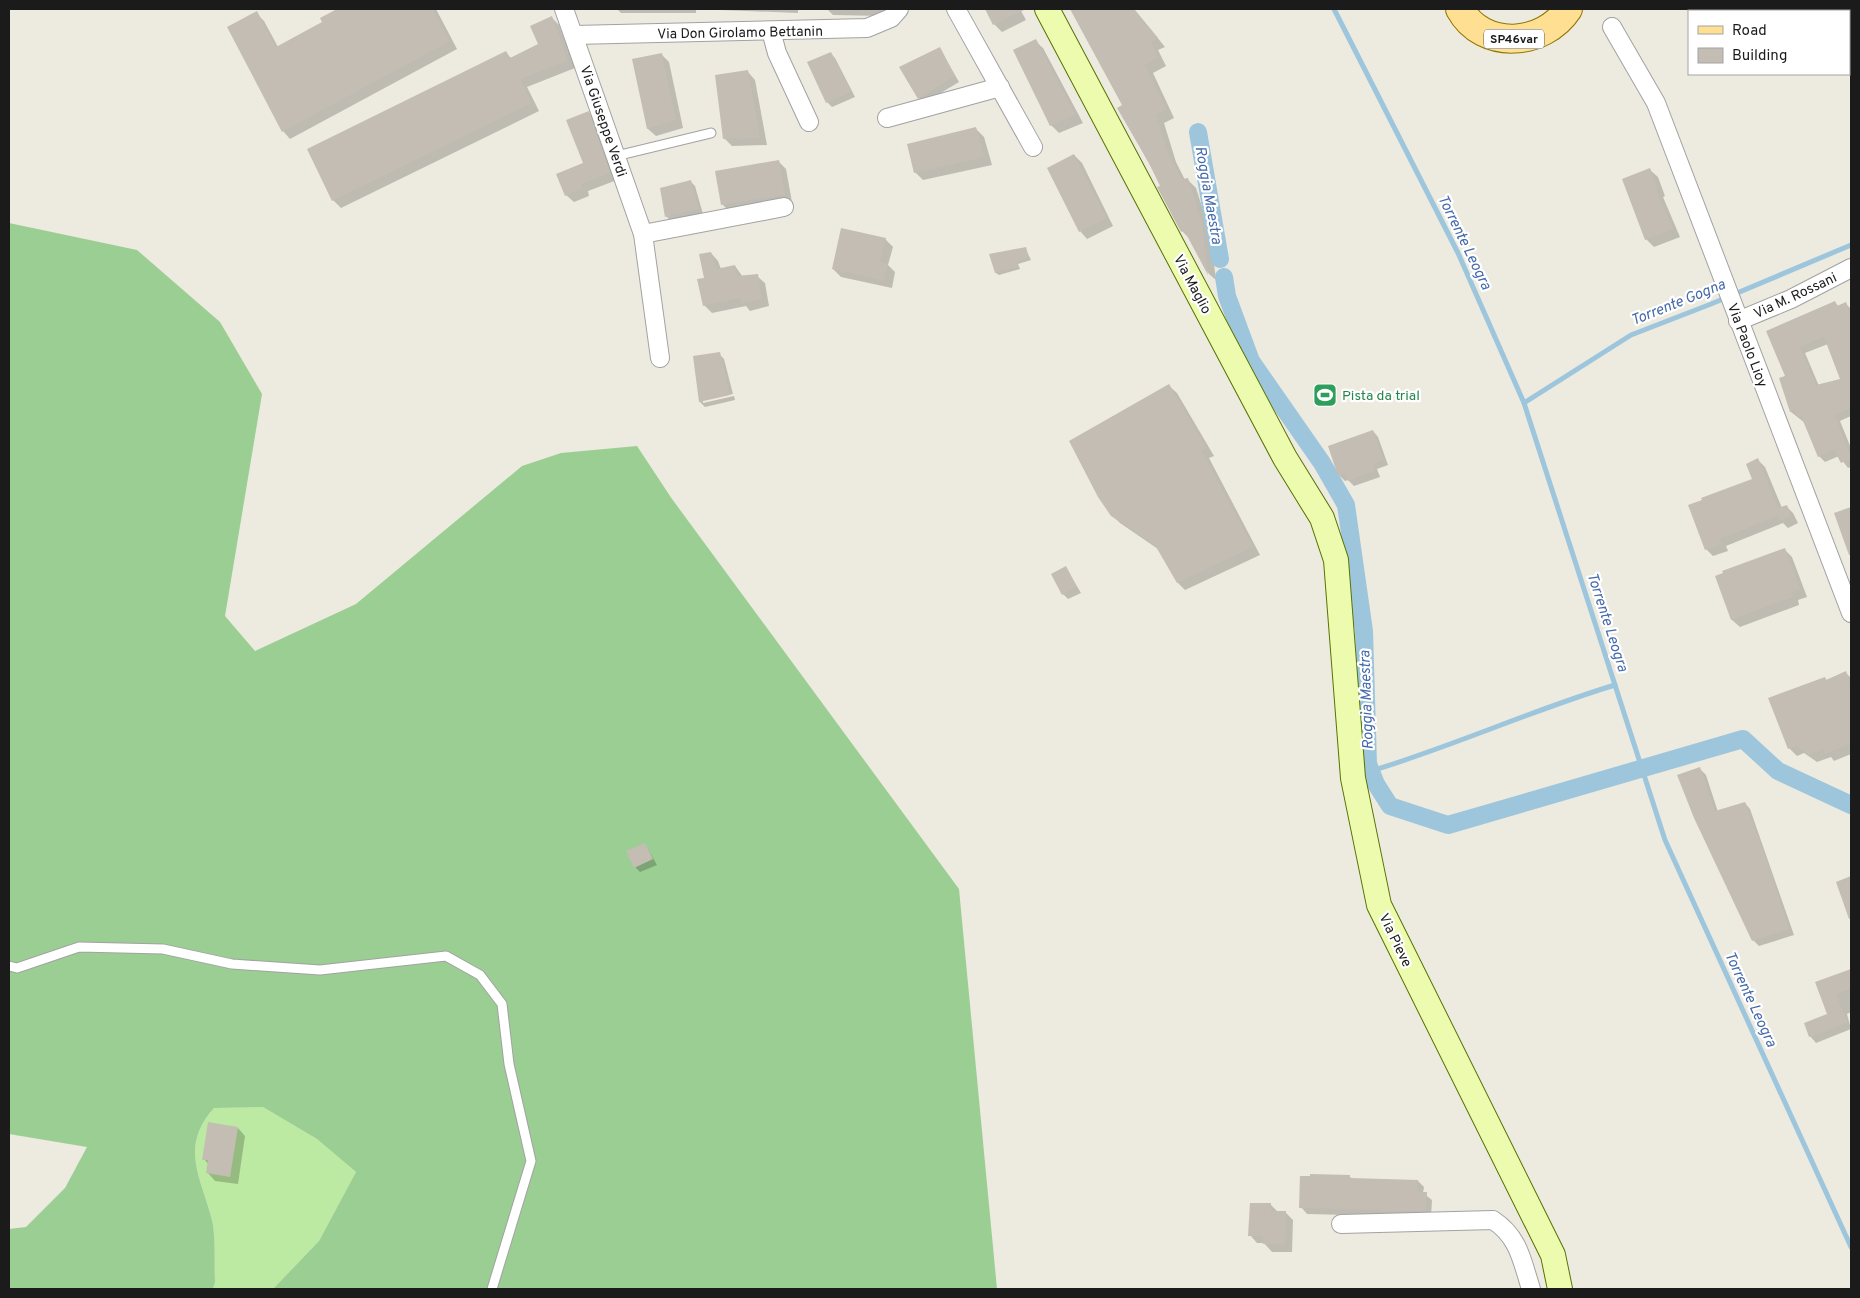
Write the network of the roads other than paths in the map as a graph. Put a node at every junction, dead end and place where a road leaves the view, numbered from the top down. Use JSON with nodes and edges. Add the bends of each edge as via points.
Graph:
{"nodes":[{"id":1,"x":564,"y":9,"type":"edge"},
{"id":2,"x":899,"y":9,"type":"edge"},
{"id":3,"x":956,"y":9,"type":"edge"},
{"id":4,"x":1047,"y":9,"type":"edge"},
{"id":5,"x":1460,"y":9,"type":"edge"},
{"id":6,"x":1568,"y":9,"type":"edge"},
{"id":7,"x":1612,"y":27,"type":"dead end"},
{"id":8,"x":771,"y":31,"type":"junction"},
{"id":9,"x":574,"y":35,"type":"junction"},
{"id":10,"x":1000,"y":87,"type":"junction"},
{"id":11,"x":887,"y":118,"type":"dead end"},
{"id":12,"x":809,"y":122,"type":"dead end"},
{"id":13,"x":711,"y":134,"type":"dead end"},
{"id":14,"x":1033,"y":147,"type":"dead end"},
{"id":15,"x":616,"y":156,"type":"junction"},
{"id":16,"x":784,"y":207,"type":"dead end"},
{"id":17,"x":643,"y":234,"type":"junction"},
{"id":18,"x":1851,"y":268,"type":"edge"},
{"id":19,"x":1736,"y":314,"type":"junction"},
{"id":20,"x":660,"y":358,"type":"dead end"},
{"id":21,"x":1336,"y":560,"type":"joint"},
{"id":22,"x":1851,"y":613,"type":"edge"},
{"id":23,"x":9,"y":966,"type":"edge"},
{"id":24,"x":1341,"y":1224,"type":"dead end"},
{"id":25,"x":492,"y":1289,"type":"edge"},
{"id":26,"x":1530,"y":1289,"type":"edge"},
{"id":27,"x":1560,"y":1289,"type":"edge"}],
"edges":[{"from":1,"to":9,"type":"street","name":"Via Giuseppe Verdi"},
{"from":2,"to":8,"type":"street","name":"Via Don Girolamo Bettanin","via":[[891,18],[867,28]]},
{"from":3,"to":10,"type":"street"},
{"from":4,"to":21,"type":"street","name":"Via Maglio","via":[[1285,458],[1322,518]]},
{"from":5,"to":6,"type":"main road","number":"SP46var","via":[[1478,29],[1516,40],[1536,36],[1554,25]]},
{"from":7,"to":19,"type":"street","name":"Via Paolo Lioy","via":[[1656,103]]},
{"from":8,"to":9,"type":"street","name":"Via Don Girolamo Bettanin"},
{"from":8,"to":12,"type":"street","via":[[777,53]]},
{"from":9,"to":15,"type":"street","name":"Via Giuseppe Verdi"},
{"from":10,"to":11,"type":"street"},
{"from":10,"to":14,"type":"street"},
{"from":13,"to":15,"type":"lane"},
{"from":15,"to":17,"type":"street","name":"Via Giuseppe Verdi"},
{"from":16,"to":17,"type":"street"},
{"from":17,"to":20,"type":"street","name":"Via Giuseppe Verdi"},
{"from":18,"to":19,"type":"street","name":"Via M. Rossani","via":[[1791,299]]},
{"from":19,"to":22,"type":"street","name":"Via Paolo Lioy"},
{"from":21,"to":27,"type":"street","name":"Via Pieve","via":[[1353,778],[1379,905],[1553,1256]]},
{"from":23,"to":25,"type":"lane","via":[[17,968],[79,947],[163,949],[232,964],[320,970],[446,956],[480,974],[502,1004],[509,1064],[531,1161]]},
{"from":24,"to":26,"type":"street","via":[[1494,1220],[1506,1228],[1515,1241]]}]}
